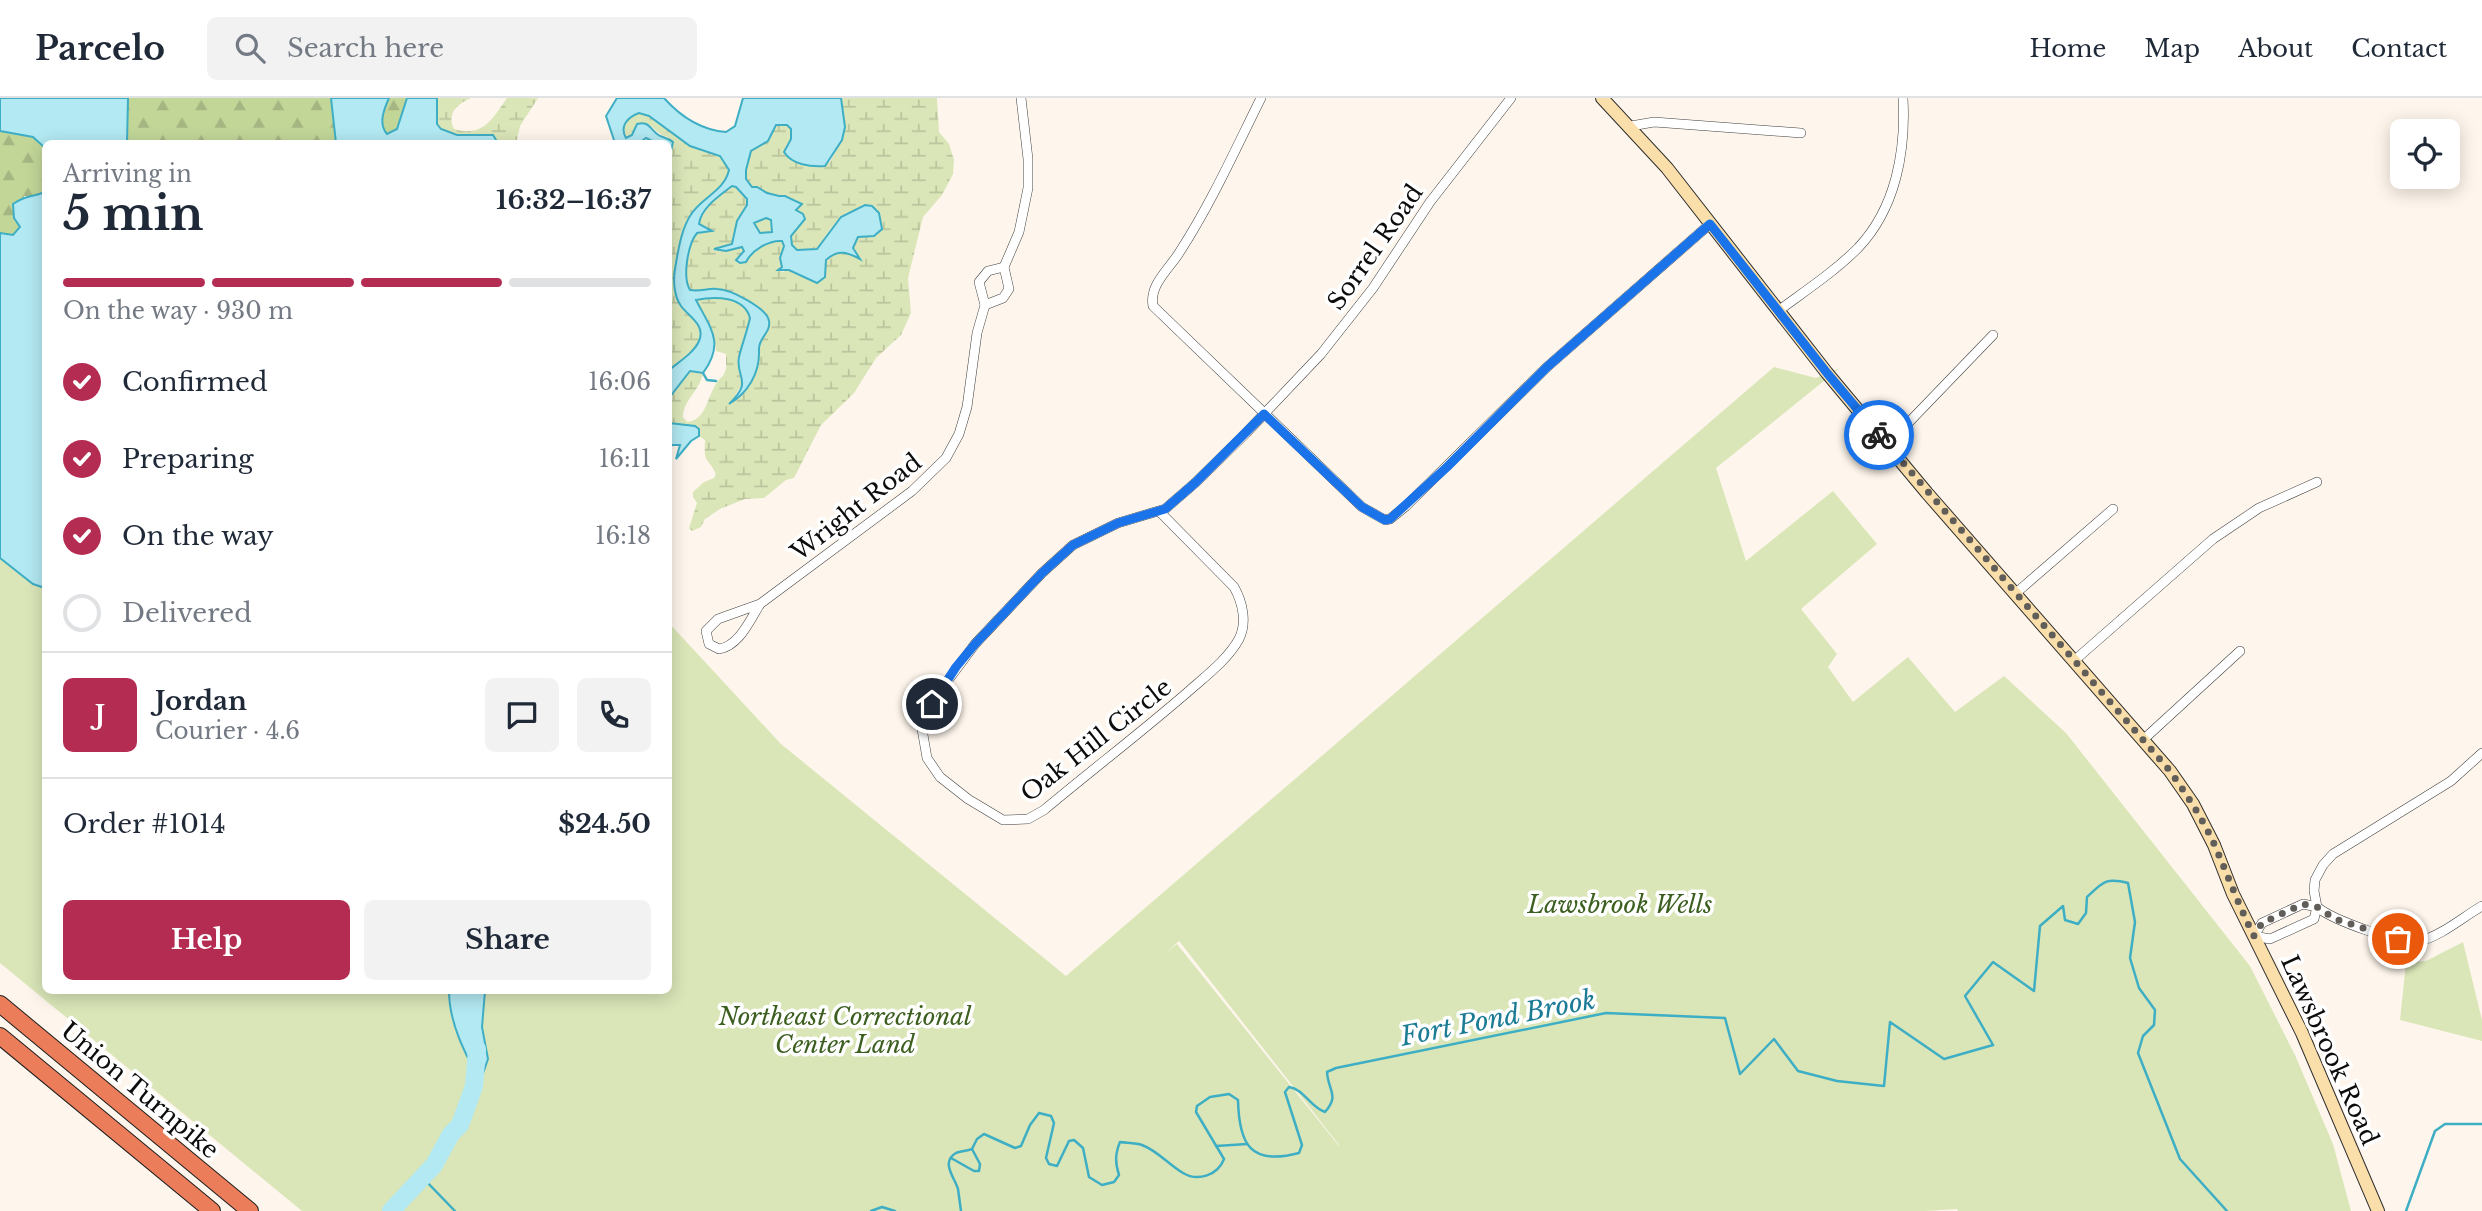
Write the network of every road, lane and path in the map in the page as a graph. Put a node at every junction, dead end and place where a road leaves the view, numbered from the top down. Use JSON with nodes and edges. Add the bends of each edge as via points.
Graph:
{"nodes":[{"id":1,"x":1021,"y":98,"type":"edge"},
{"id":2,"x":1261,"y":98,"type":"edge"},
{"id":3,"x":1511,"y":98,"type":"edge"},
{"id":4,"x":1602,"y":98,"type":"edge"},
{"id":5,"x":1903,"y":98,"type":"edge"},
{"id":6,"x":1631,"y":126,"type":"junction"},
{"id":7,"x":1801,"y":133,"type":"dead end"},
{"id":8,"x":1710,"y":224,"type":"junction"},
{"id":9,"x":1004,"y":267,"type":"junction"},
{"id":10,"x":985,"y":304,"type":"junction"},
{"id":11,"x":1778,"y":311,"type":"junction"},
{"id":12,"x":1993,"y":335,"type":"dead end"},
{"id":13,"x":1264,"y":414,"type":"junction"},
{"id":14,"x":1887,"y":445,"type":"junction"},
{"id":15,"x":2317,"y":482,"type":"dead end"},
{"id":16,"x":2113,"y":509,"type":"dead end"},
{"id":17,"x":1159,"y":511,"type":"junction"},
{"id":18,"x":2016,"y":593,"type":"junction"},
{"id":19,"x":761,"y":604,"type":"junction"},
{"id":20,"x":2241,"y":651,"type":"dead end"},
{"id":21,"x":2074,"y":660,"type":"junction"},
{"id":22,"x":2144,"y":740,"type":"junction"},
{"id":23,"x":2482,"y":753,"type":"edge"},
{"id":24,"x":2482,"y":906,"type":"edge"},
{"id":25,"x":2317,"y":907,"type":"junction"},
{"id":26,"x":2254,"y":936,"type":"junction"},
{"id":27,"x":0,"y":1004,"type":"edge"},
{"id":28,"x":0,"y":1036,"type":"edge"},
{"id":29,"x":212,"y":1211,"type":"edge"},
{"id":30,"x":250,"y":1211,"type":"edge"},
{"id":31,"x":2378,"y":1211,"type":"edge"}],
"edges":[{"from":1,"to":9,"type":"street","name":"Wright Road","via":[[1028,188],[1019,232]]},
{"from":2,"to":13,"type":"street","via":[[1210,201],[1152,301]]},
{"from":3,"to":13,"type":"street","name":"Sorrel Road","via":[[1430,202],[1373,288],[1321,354]]},
{"from":4,"to":6,"type":"street","name":"Lawsbrook Road"},
{"from":5,"to":11,"type":"street","via":[[1899,165],[1877,222],[1845,259]]},
{"from":6,"to":7,"type":"street","via":[[1654,122]]},
{"from":6,"to":8,"type":"street","name":"Lawsbrook Road"},
{"from":8,"to":11,"type":"street","name":"Lawsbrook Road"},
{"from":8,"to":13,"type":"street","via":[[1547,367],[1390,519],[1362,507]]},
{"from":9,"to":10,"type":"street","name":"Wright Road","via":[[1007,295]]},
{"from":9,"to":10,"type":"street","name":"Wright Road","via":[[981,278]]},
{"from":10,"to":19,"type":"street","name":"Wright Road","via":[[967,407],[946,458],[912,491]]},
{"from":11,"to":14,"type":"street","name":"Lawsbrook Road"},
{"from":12,"to":14,"type":"street"},
{"from":13,"to":17,"type":"street","name":"Oak Hill Circle","via":[[1195,483]]},
{"from":14,"to":18,"type":"street","name":"Lawsbrook Road"},
{"from":15,"to":21,"type":"street","via":[[2259,508],[2213,539]]},
{"from":16,"to":18,"type":"street"},
{"from":17,"to":17,"type":"street","name":"Oak Hill Circle","via":[[1118,523],[1073,545],[975,644],[925,718],[922,729],[927,758],[940,777],[1003,820],[1028,819],[1044,810],[1174,704],[1217,666],[1239,639],[1243,612],[1234,587]]},
{"from":18,"to":21,"type":"street","name":"Lawsbrook Road"},
{"from":19,"to":19,"type":"street","name":"Wright Road","via":[[718,619],[706,631],[709,644],[727,647]]},
{"from":20,"to":22,"type":"street"},
{"from":21,"to":22,"type":"street","name":"Lawsbrook Road"},
{"from":22,"to":26,"type":"street","name":"Lawsbrook Road","via":[[2193,804]]},
{"from":23,"to":25,"type":"street","via":[[2451,781],[2333,854],[2315,880]]},
{"from":24,"to":25,"type":"street","via":[[2412,942],[2335,919]]},
{"from":25,"to":26,"type":"street","via":[[2303,904],[2262,923]]},
{"from":25,"to":26,"type":"street","via":[[2314,919],[2270,939]]},
{"from":26,"to":31,"type":"street","name":"Lawsbrook Road","via":[[2302,1033]]},
{"from":27,"to":30,"type":"highway","name":"Union Turnpike"},
{"from":28,"to":29,"type":"highway","name":"Union Turnpike"}]}
